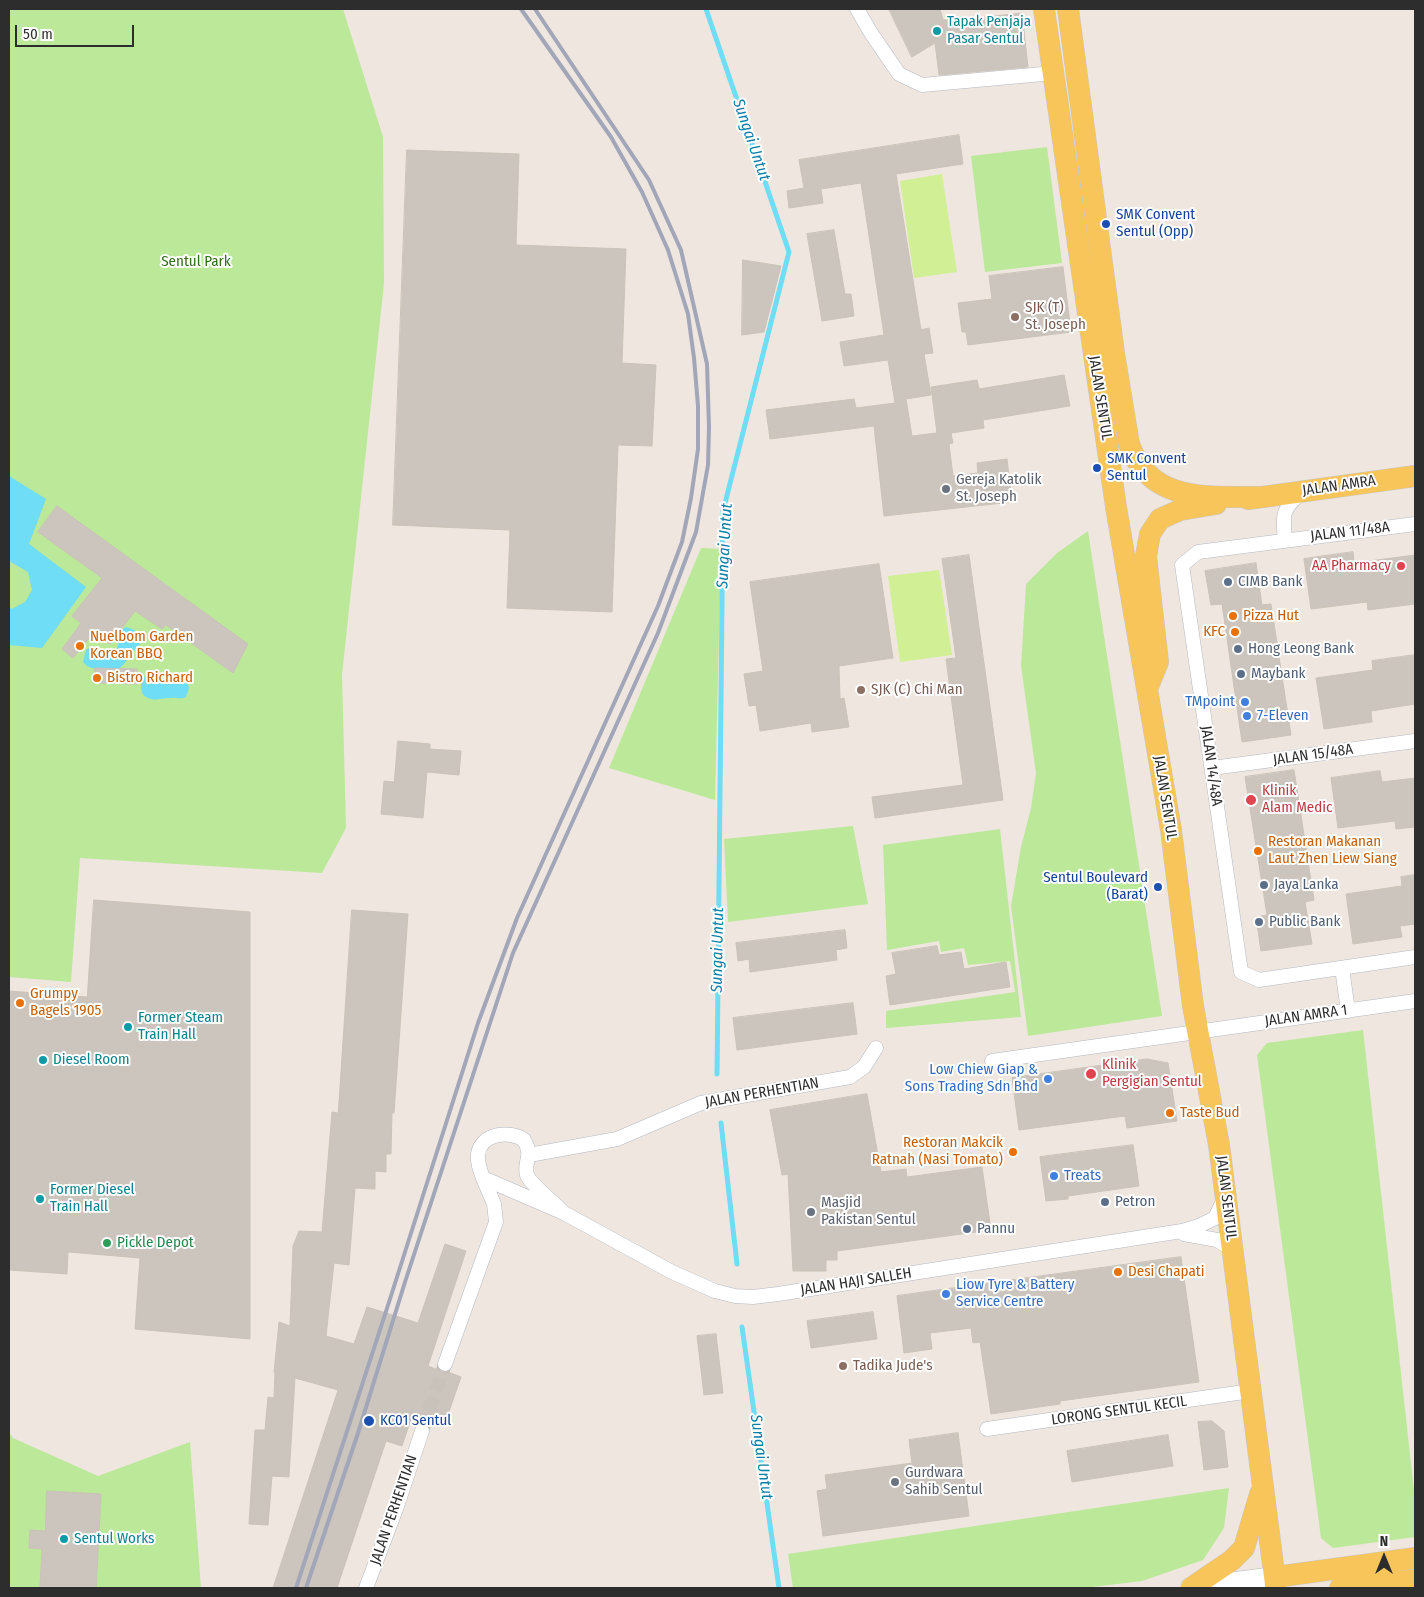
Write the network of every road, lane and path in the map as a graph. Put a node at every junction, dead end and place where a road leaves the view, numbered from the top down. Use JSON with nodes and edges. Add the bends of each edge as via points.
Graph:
{"nodes":[{"id":1,"x":857,"y":9,"type":"edge"},
{"id":2,"x":1044,"y":9,"type":"edge"},
{"id":3,"x":1068,"y":9,"type":"edge"},
{"id":4,"x":1054,"y":73,"type":"junction"},
{"id":5,"x":1415,"y":476,"type":"edge"},
{"id":6,"x":1303,"y":491,"type":"junction"},
{"id":7,"x":1263,"y":497,"type":"junction"},
{"id":8,"x":1415,"y":524,"type":"edge"},
{"id":9,"x":1285,"y":541,"type":"junction"},
{"id":10,"x":1147,"y":690,"type":"junction"},
{"id":11,"x":1415,"y":741,"type":"edge"},
{"id":12,"x":1212,"y":768,"type":"junction"},
{"id":13,"x":1415,"y":957,"type":"edge"},
{"id":14,"x":1342,"y":968,"type":"junction"},
{"id":15,"x":1415,"y":1001,"type":"edge"},
{"id":16,"x":1348,"y":1010,"type":"junction"},
{"id":17,"x":1197,"y":1031,"type":"junction"},
{"id":18,"x":876,"y":1048,"type":"dead end"},
{"id":19,"x":992,"y":1060,"type":"dead end"},
{"id":20,"x":529,"y":1151,"type":"junction"},
{"id":21,"x":483,"y":1178,"type":"junction"},
{"id":22,"x":1226,"y":1195,"type":"junction"},
{"id":23,"x":564,"y":1213,"type":"junction"},
{"id":24,"x":1165,"y":1234,"type":"junction"},
{"id":25,"x":1233,"y":1250,"type":"junction"},
{"id":26,"x":445,"y":1364,"type":"tunnel mouth"},
{"id":27,"x":1251,"y":1392,"type":"junction"},
{"id":28,"x":987,"y":1429,"type":"dead end"},
{"id":29,"x":422,"y":1431,"type":"tunnel mouth"},
{"id":30,"x":1263,"y":1484,"type":"junction"},
{"id":31,"x":1415,"y":1558,"type":"edge"},
{"id":32,"x":1415,"y":1580,"type":"edge"},
{"id":33,"x":1276,"y":1583,"type":"edge"},
{"id":34,"x":366,"y":1588,"type":"edge"},
{"id":35,"x":1191,"y":1588,"type":"edge"},
{"id":36,"x":1340,"y":1588,"type":"edge"}],
"edges":[{"from":1,"to":4,"type":"street","via":[[899,74],[922,85]]},
{"from":2,"to":4,"type":"main road","name":"JALAN SENTUL"},
{"from":3,"to":7,"type":"main road","name":"JALAN SENTUL","via":[[1114,353],[1134,458],[1154,481],[1170,490],[1211,496]]},
{"from":4,"to":10,"type":"main road","name":"JALAN SENTUL","via":[[1104,424]]},
{"from":5,"to":6,"type":"main road","name":"JALAN AMRA"},
{"from":6,"to":7,"type":"main road","name":"JALAN AMRA"},
{"from":6,"to":9,"type":"street","via":[[1289,503],[1283,516]]},
{"from":7,"to":10,"type":"main road","via":[[1180,510],[1160,519],[1150,534],[1146,556],[1158,662]]},
{"from":8,"to":9,"type":"street","name":"JALAN 11/48A"},
{"from":9,"to":12,"type":"street","name":"JALAN 14/48A","via":[[1198,552],[1182,565]]},
{"from":10,"to":17,"type":"main road","name":"JALAN SENTUL","via":[[1171,830]]},
{"from":11,"to":12,"type":"street","name":"JALAN 15/48A"},
{"from":12,"to":14,"type":"street","name":"JALAN 14/48A","via":[[1241,972],[1259,980]]},
{"from":13,"to":14,"type":"street"},
{"from":14,"to":16,"type":"street"},
{"from":15,"to":16,"type":"street","name":"JALAN AMRA 1"},
{"from":16,"to":17,"type":"street","name":"JALAN AMRA 1"},
{"from":17,"to":19,"type":"street"},
{"from":17,"to":22,"type":"main road","name":"JALAN SENTUL"},
{"from":18,"to":20,"type":"street","name":"JALAN PERHENTIAN","via":[[864,1067],[850,1076],[701,1103],[617,1139]]},
{"from":20,"to":21,"type":"street","via":[[524,1140],[511,1134],[486,1140],[478,1153]]},
{"from":20,"to":23,"type":"street","name":"JALAN HAJI SALLEH","via":[[527,1175]]},
{"from":21,"to":23,"type":"street","name":"JALAN HAJI SALLEH"},
{"from":21,"to":26,"type":"street","via":[[494,1204],[496,1222]]},
{"from":22,"to":24,"type":"street","name":"JALAN HAJI SALLEH","via":[[1215,1218],[1199,1226]]},
{"from":22,"to":25,"type":"main road","name":"JALAN SENTUL"},
{"from":23,"to":24,"type":"street","name":"JALAN HAJI SALLEH","via":[[672,1272],[715,1291],[753,1297]]},
{"from":24,"to":25,"type":"street","name":"JALAN HAJI SALLEH","via":[[1217,1240]]},
{"from":25,"to":27,"type":"main road","name":"JALAN SENTUL"},
{"from":27,"to":28,"type":"street","name":"LORONG SENTUL KECIL"},
{"from":27,"to":30,"type":"main road","name":"JALAN SENTUL"},
{"from":29,"to":34,"type":"street","name":"JALAN PERHENTIAN"},
{"from":30,"to":33,"type":"main road","name":"JALAN SENTUL"},
{"from":30,"to":35,"type":"main road","via":[[1244,1548]]},
{"from":31,"to":33,"type":"main road"},
{"from":32,"to":36,"type":"main road"},
{"from":33,"to":35,"type":"main road"}]}
